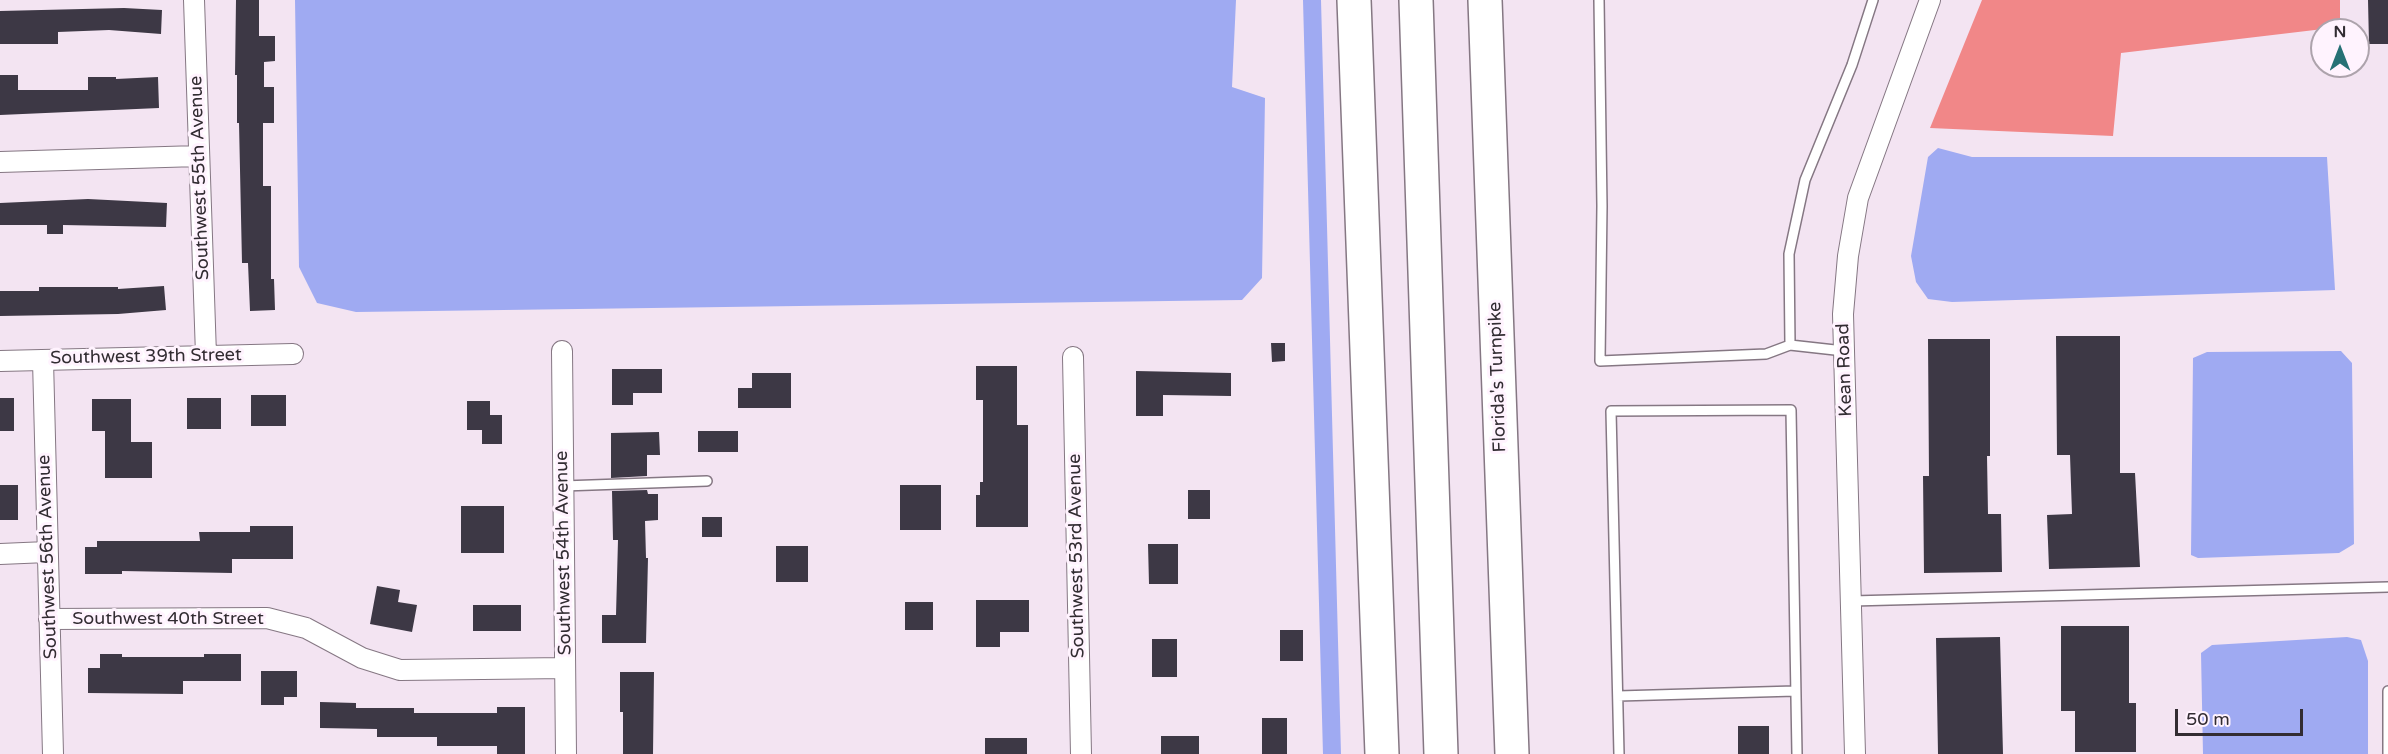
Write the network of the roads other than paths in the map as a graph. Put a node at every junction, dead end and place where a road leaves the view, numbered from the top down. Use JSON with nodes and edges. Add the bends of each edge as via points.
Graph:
{"nodes":[{"id":1,"x":194,"y":0,"type":"edge"},
{"id":2,"x":1354,"y":0,"type":"edge"},
{"id":3,"x":1416,"y":0,"type":"edge"},
{"id":4,"x":1485,"y":0,"type":"edge"},
{"id":5,"x":1599,"y":0,"type":"edge"},
{"id":6,"x":1873,"y":0,"type":"edge"},
{"id":7,"x":1930,"y":0,"type":"edge"},
{"id":8,"x":198,"y":156,"type":"junction"},
{"id":9,"x":0,"y":162,"type":"edge"},
{"id":10,"x":1790,"y":345,"type":"junction"},
{"id":11,"x":562,"y":351,"type":"dead end"},
{"id":12,"x":1844,"y":351,"type":"junction"},
{"id":13,"x":293,"y":354,"type":"dead end"},
{"id":14,"x":206,"y":356,"type":"junction"},
{"id":15,"x":1073,"y":357,"type":"dead end"},
{"id":16,"x":43,"y":360,"type":"junction"},
{"id":17,"x":0,"y":361,"type":"edge"},
{"id":18,"x":708,"y":481,"type":"dead end"},
{"id":19,"x":562,"y":486,"type":"junction"},
{"id":20,"x":47,"y":552,"type":"junction"},
{"id":21,"x":0,"y":554,"type":"edge"},
{"id":22,"x":2388,"y":587,"type":"edge"},
{"id":23,"x":1852,"y":601,"type":"junction"},
{"id":24,"x":49,"y":619,"type":"junction"},
{"id":25,"x":565,"y":668,"type":"junction"},
{"id":26,"x":1795,"y":691,"type":"junction"},
{"id":27,"x":2388,"y":691,"type":"edge"},
{"id":28,"x":1618,"y":696,"type":"junction"},
{"id":29,"x":53,"y":754,"type":"edge"},
{"id":30,"x":567,"y":754,"type":"edge"},
{"id":31,"x":1081,"y":754,"type":"edge"},
{"id":32,"x":1382,"y":754,"type":"edge"},
{"id":33,"x":1441,"y":754,"type":"edge"},
{"id":34,"x":1512,"y":754,"type":"edge"},
{"id":35,"x":1618,"y":754,"type":"edge"},
{"id":36,"x":1797,"y":754,"type":"edge"},
{"id":37,"x":1855,"y":754,"type":"edge"},
{"id":38,"x":2388,"y":754,"type":"edge"}],
"edges":[{"from":1,"to":8,"type":"street","name":"Southwest 55th Avenue"},
{"from":2,"to":32,"type":"highway"},
{"from":3,"to":33,"type":"highway"},
{"from":4,"to":34,"type":"highway","name":"Florida's Turnpike"},
{"from":5,"to":10,"type":"lane","via":[[1600,361],[1767,354]]},
{"from":6,"to":10,"type":"lane","via":[[1852,65],[1805,180],[1789,254]]},
{"from":7,"to":12,"type":"street","name":"Kean Road","via":[[1857,198],[1848,256]]},
{"from":8,"to":9,"type":"street"},
{"from":8,"to":14,"type":"street","name":"Southwest 55th Avenue"},
{"from":10,"to":12,"type":"lane"},
{"from":11,"to":19,"type":"street","name":"Southwest 54th Avenue"},
{"from":12,"to":23,"type":"street","name":"Kean Road"},
{"from":13,"to":14,"type":"street","name":"Southwest 39th Street"},
{"from":14,"to":16,"type":"street","name":"Southwest 39th Street"},
{"from":15,"to":31,"type":"street","name":"Southwest 53rd Avenue"},
{"from":16,"to":17,"type":"street","name":"Southwest 39th Street"},
{"from":16,"to":20,"type":"street","name":"Southwest 56th Avenue"},
{"from":18,"to":19,"type":"lane"},
{"from":19,"to":25,"type":"street","name":"Southwest 54th Avenue"},
{"from":20,"to":21,"type":"street"},
{"from":20,"to":24,"type":"street","name":"Southwest 56th Avenue"},
{"from":22,"to":23,"type":"lane"},
{"from":23,"to":37,"type":"street","name":"Kean Road"},
{"from":24,"to":25,"type":"street","name":"Southwest 40th Street","via":[[267,618],[306,628],[362,658],[400,670]]},
{"from":24,"to":29,"type":"street","name":"Southwest 56th Avenue"},
{"from":25,"to":30,"type":"street","name":"Southwest 54th Avenue"},
{"from":26,"to":28,"type":"lane"},
{"from":26,"to":28,"type":"lane","via":[[1791,410],[1611,411]]},
{"from":26,"to":36,"type":"lane"},
{"from":27,"to":38,"type":"lane"},
{"from":28,"to":35,"type":"lane"}]}
